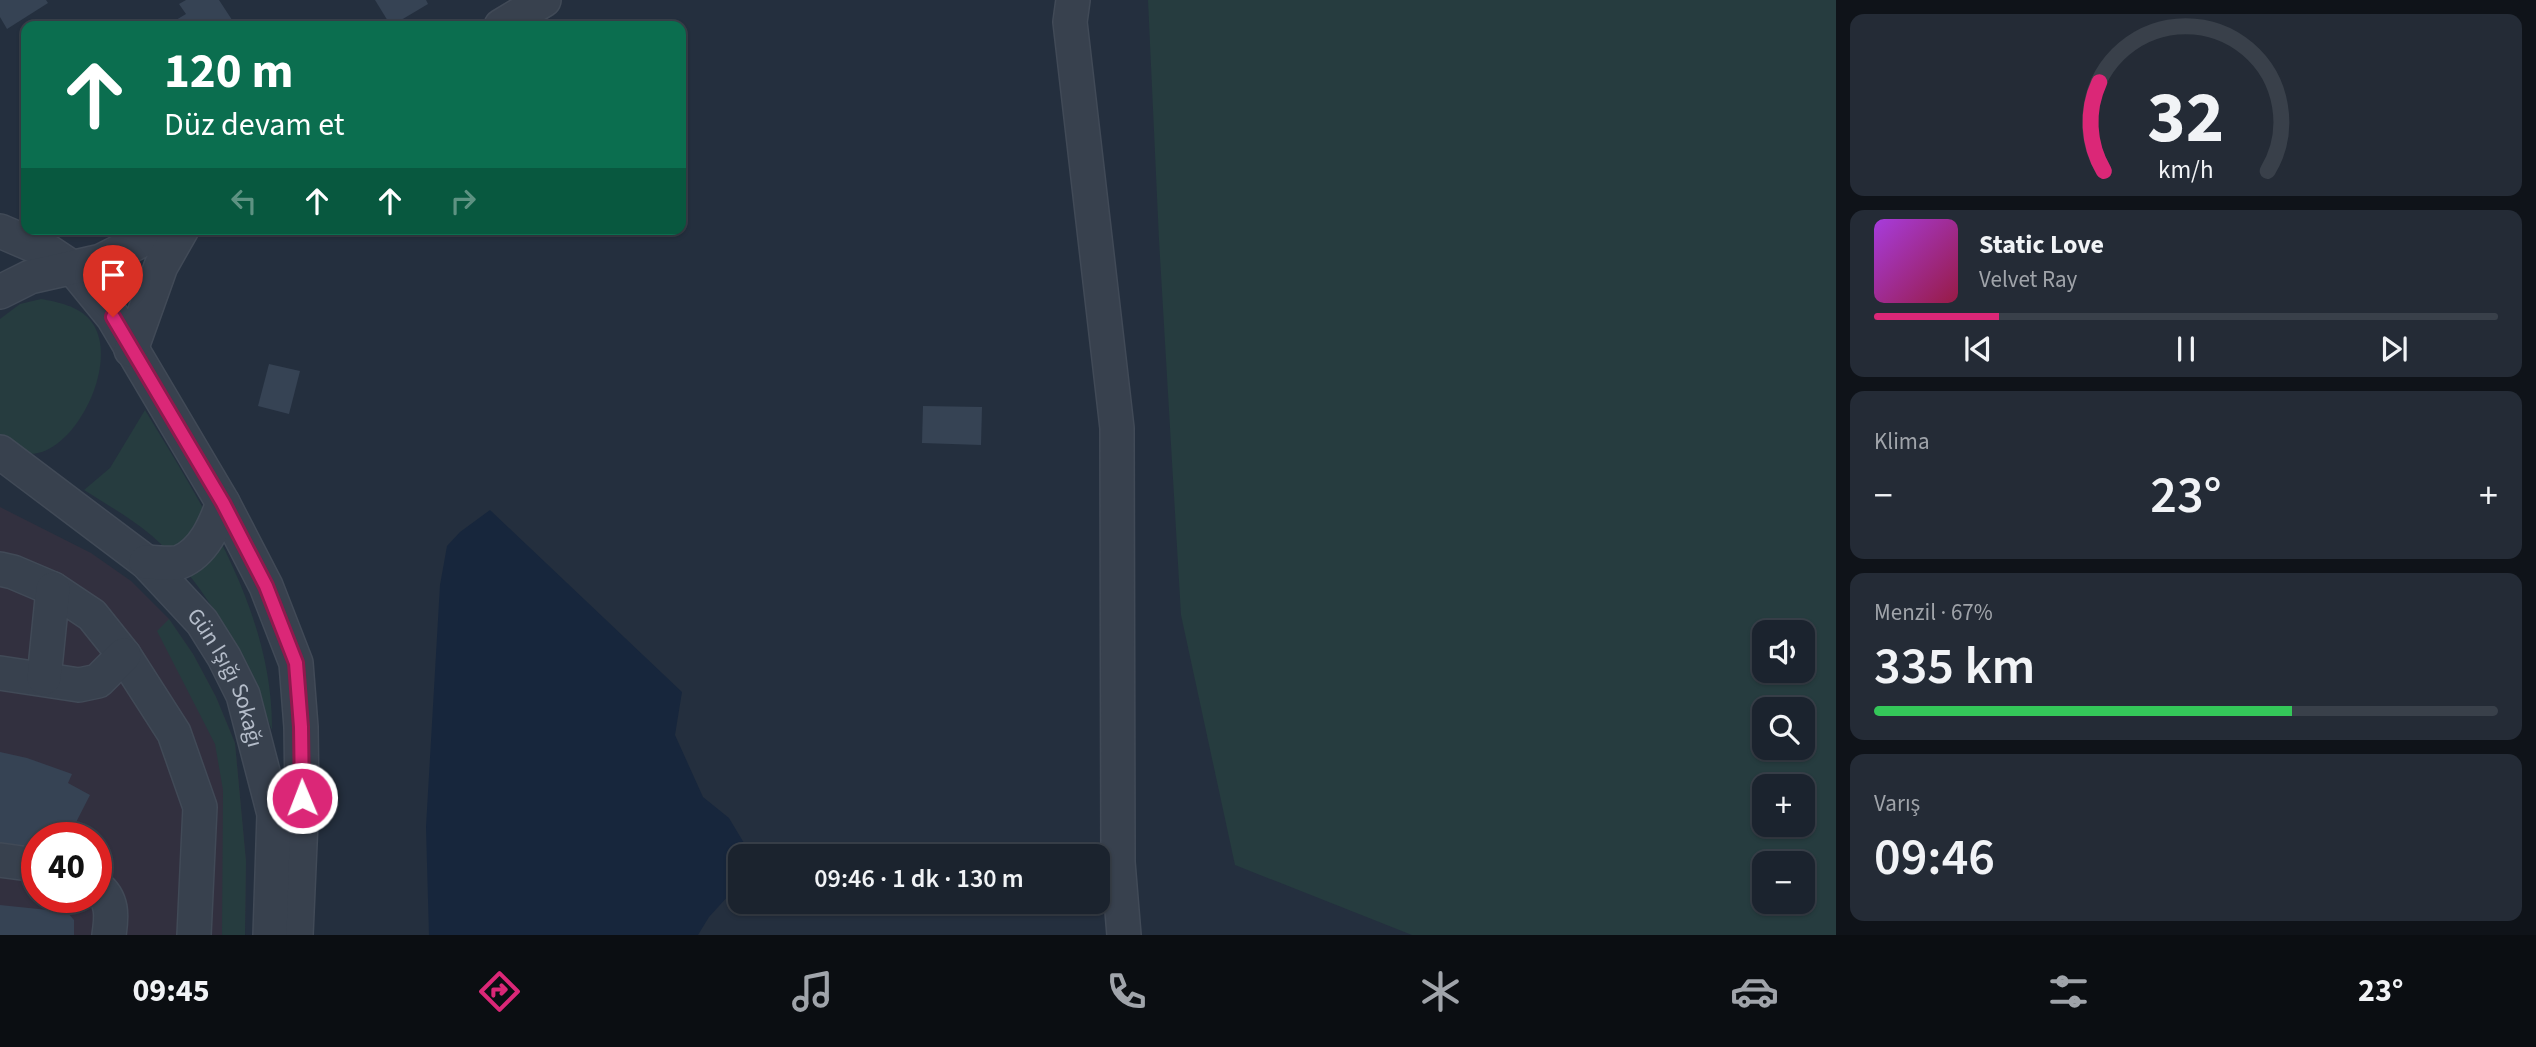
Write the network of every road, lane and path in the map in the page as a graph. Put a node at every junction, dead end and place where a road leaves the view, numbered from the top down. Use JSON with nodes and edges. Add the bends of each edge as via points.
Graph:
{"nodes":[{"id":1,"x":544,"y":0,"type":"edge"},
{"id":2,"x":1073,"y":0,"type":"edge"},
{"id":3,"x":509,"y":21,"type":"edge"},
{"id":4,"x":0,"y":230,"type":"edge"},
{"id":5,"x":152,"y":235,"type":"edge"},
{"id":6,"x":179,"y":235,"type":"edge"},
{"id":7,"x":73,"y":268,"type":"junction"},
{"id":8,"x":0,"y":292,"type":"edge"},
{"id":9,"x":131,"y":349,"type":"junction"},
{"id":10,"x":0,"y":452,"type":"edge"},
{"id":11,"x":223,"y":503,"type":"junction"},
{"id":12,"x":146,"y":562,"type":"junction"},
{"id":13,"x":0,"y":569,"type":"edge"},
{"id":14,"x":53,"y":589,"type":"junction"},
{"id":15,"x":124,"y":655,"type":"junction"},
{"id":16,"x":0,"y":673,"type":"edge"},
{"id":17,"x":44,"y":678,"type":"junction"},
{"id":18,"x":0,"y":860,"type":"edge"},
{"id":19,"x":21,"y":863,"type":"edge"},
{"id":20,"x":111,"y":913,"type":"edge"},
{"id":21,"x":109,"y":935,"type":"edge"},
{"id":22,"x":194,"y":935,"type":"edge"},
{"id":23,"x":270,"y":935,"type":"edge"},
{"id":24,"x":296,"y":935,"type":"edge"},
{"id":25,"x":1124,"y":935,"type":"edge"}],
"edges":[{"from":1,"to":3,"type":"street"},
{"from":2,"to":25,"type":"street","via":[[1070,22],[1116,428],[1118,862]]},
{"from":4,"to":7,"type":"street"},
{"from":5,"to":7,"type":"street","via":[[101,261]]},
{"from":6,"to":9,"type":"street","via":[[161,266]]},
{"from":7,"to":8,"type":"street","via":[[30,277]]},
{"from":7,"to":9,"type":"street","via":[[113,317]]},
{"from":9,"to":11,"type":"street"},
{"from":10,"to":12,"type":"street","name":"Gün Işığı Sokağı"},
{"from":11,"to":12,"type":"street","via":[[214,530],[197,550],[179,562]]},
{"from":11,"to":24,"type":"street","via":[[266,586],[296,663],[302,798]]},
{"from":12,"to":23,"type":"street","name":"Gün Işığı Sokağı","via":[[202,622],[243,695],[274,814]]},
{"from":13,"to":14,"type":"street"},
{"from":14,"to":15,"type":"street","via":[[92,615]]},
{"from":14,"to":17,"type":"street"},
{"from":15,"to":17,"type":"street","via":[[98,681],[79,685]]},
{"from":15,"to":22,"type":"street","via":[[174,733],[200,807]]},
{"from":16,"to":17,"type":"street"},
{"from":18,"to":19,"type":"street"},
{"from":20,"to":21,"type":"street"}]}
